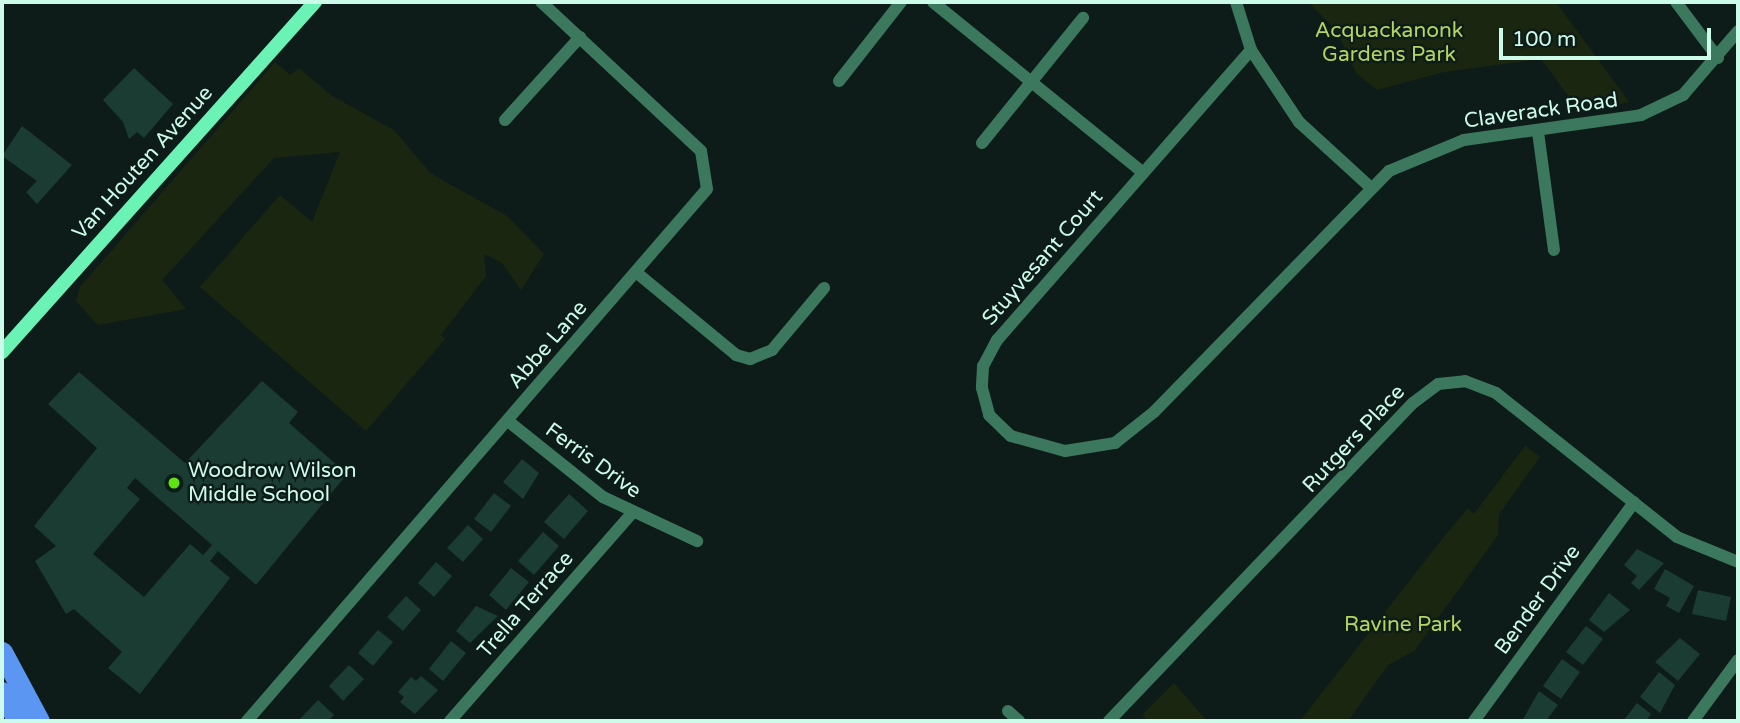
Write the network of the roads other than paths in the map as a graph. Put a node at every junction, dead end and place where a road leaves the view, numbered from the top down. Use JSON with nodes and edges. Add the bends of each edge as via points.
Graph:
{"nodes":[{"id":1,"x":316,"y":2,"type":"edge"},
{"id":2,"x":541,"y":2,"type":"edge"},
{"id":3,"x":901,"y":2,"type":"edge"},
{"id":4,"x":933,"y":2,"type":"edge"},
{"id":5,"x":1236,"y":2,"type":"edge"},
{"id":6,"x":1676,"y":2,"type":"edge"},
{"id":7,"x":1083,"y":18,"type":"dead end"},
{"id":8,"x":1738,"y":31,"type":"edge"},
{"id":9,"x":580,"y":37,"type":"junction"},
{"id":10,"x":1251,"y":50,"type":"junction"},
{"id":11,"x":1718,"y":58,"type":"junction"},
{"id":12,"x":839,"y":80,"type":"dead end"},
{"id":13,"x":1032,"y":82,"type":"junction"},
{"id":14,"x":505,"y":120,"type":"dead end"},
{"id":15,"x":1538,"y":132,"type":"junction"},
{"id":16,"x":982,"y":143,"type":"dead end"},
{"id":17,"x":1142,"y":172,"type":"junction"},
{"id":18,"x":1368,"y":186,"type":"junction"},
{"id":19,"x":1554,"y":250,"type":"dead end"},
{"id":20,"x":637,"y":273,"type":"junction"},
{"id":21,"x":824,"y":288,"type":"dead end"},
{"id":22,"x":2,"y":352,"type":"edge"},
{"id":23,"x":508,"y":421,"type":"junction"},
{"id":24,"x":1634,"y":502,"type":"junction"},
{"id":25,"x":631,"y":514,"type":"junction"},
{"id":26,"x":697,"y":541,"type":"dead end"},
{"id":27,"x":1738,"y":562,"type":"edge"},
{"id":28,"x":2,"y":652,"type":"edge"},
{"id":29,"x":1738,"y":660,"type":"edge"},
{"id":30,"x":2,"y":692,"type":"edge"},
{"id":31,"x":2,"y":708,"type":"edge"},
{"id":32,"x":1008,"y":710,"type":"dead end"},
{"id":33,"x":16,"y":721,"type":"edge"},
{"id":34,"x":39,"y":721,"type":"edge"},
{"id":35,"x":247,"y":721,"type":"edge"},
{"id":36,"x":450,"y":721,"type":"edge"},
{"id":37,"x":1019,"y":721,"type":"edge"},
{"id":38,"x":1109,"y":721,"type":"edge"},
{"id":39,"x":1474,"y":721,"type":"edge"},
{"id":40,"x":1693,"y":721,"type":"edge"}],
"edges":[{"from":1,"to":22,"type":"main road","name":"Van Houten Avenue"},
{"from":2,"to":9,"type":"street","name":"Abbe Lane"},
{"from":3,"to":12,"type":"street"},
{"from":4,"to":13,"type":"street"},
{"from":5,"to":10,"type":"street"},
{"from":6,"to":11,"type":"street"},
{"from":7,"to":13,"type":"street"},
{"from":8,"to":11,"type":"street","name":"Claverack Road"},
{"from":9,"to":14,"type":"street"},
{"from":9,"to":20,"type":"street","name":"Abbe Lane","via":[[706,160],[707,189]]},
{"from":10,"to":17,"type":"street","name":"Stuyvesant Court"},
{"from":10,"to":18,"type":"street","via":[[1299,122]]},
{"from":11,"to":15,"type":"street","name":"Claverack Road","via":[[1664,106],[1614,123]]},
{"from":13,"to":16,"type":"street"},
{"from":13,"to":17,"type":"street"},
{"from":15,"to":18,"type":"street","name":"Claverack Road","via":[[1442,147]]},
{"from":15,"to":19,"type":"street"},
{"from":17,"to":18,"type":"street","name":"Stuyvesant Court","via":[[997,340],[983,366],[989,415],[1026,444],[1084,450],[1129,434]]},
{"from":20,"to":21,"type":"street","via":[[728,349],[750,359],[772,350]]},
{"from":20,"to":23,"type":"street","name":"Abbe Lane"},
{"from":23,"to":25,"type":"street","name":"Ferris Drive"},
{"from":23,"to":35,"type":"street","name":"Abbe Lane"},
{"from":24,"to":27,"type":"street","name":"Rutgers Place","via":[[1695,548]]},
{"from":24,"to":38,"type":"street","name":"Rutgers Place","via":[[1496,393],[1465,381],[1438,384],[1413,403],[1188,645]]},
{"from":24,"to":39,"type":"street","name":"Bender Drive"},
{"from":25,"to":26,"type":"street","name":"Ferris Drive"},
{"from":25,"to":36,"type":"street","name":"Trella Terrace"},
{"from":28,"to":34,"type":"highway"},
{"from":29,"to":40,"type":"street"},
{"from":30,"to":33,"type":"highway"},
{"from":31,"to":33,"type":"highway"},
{"from":32,"to":37,"type":"street"}]}
